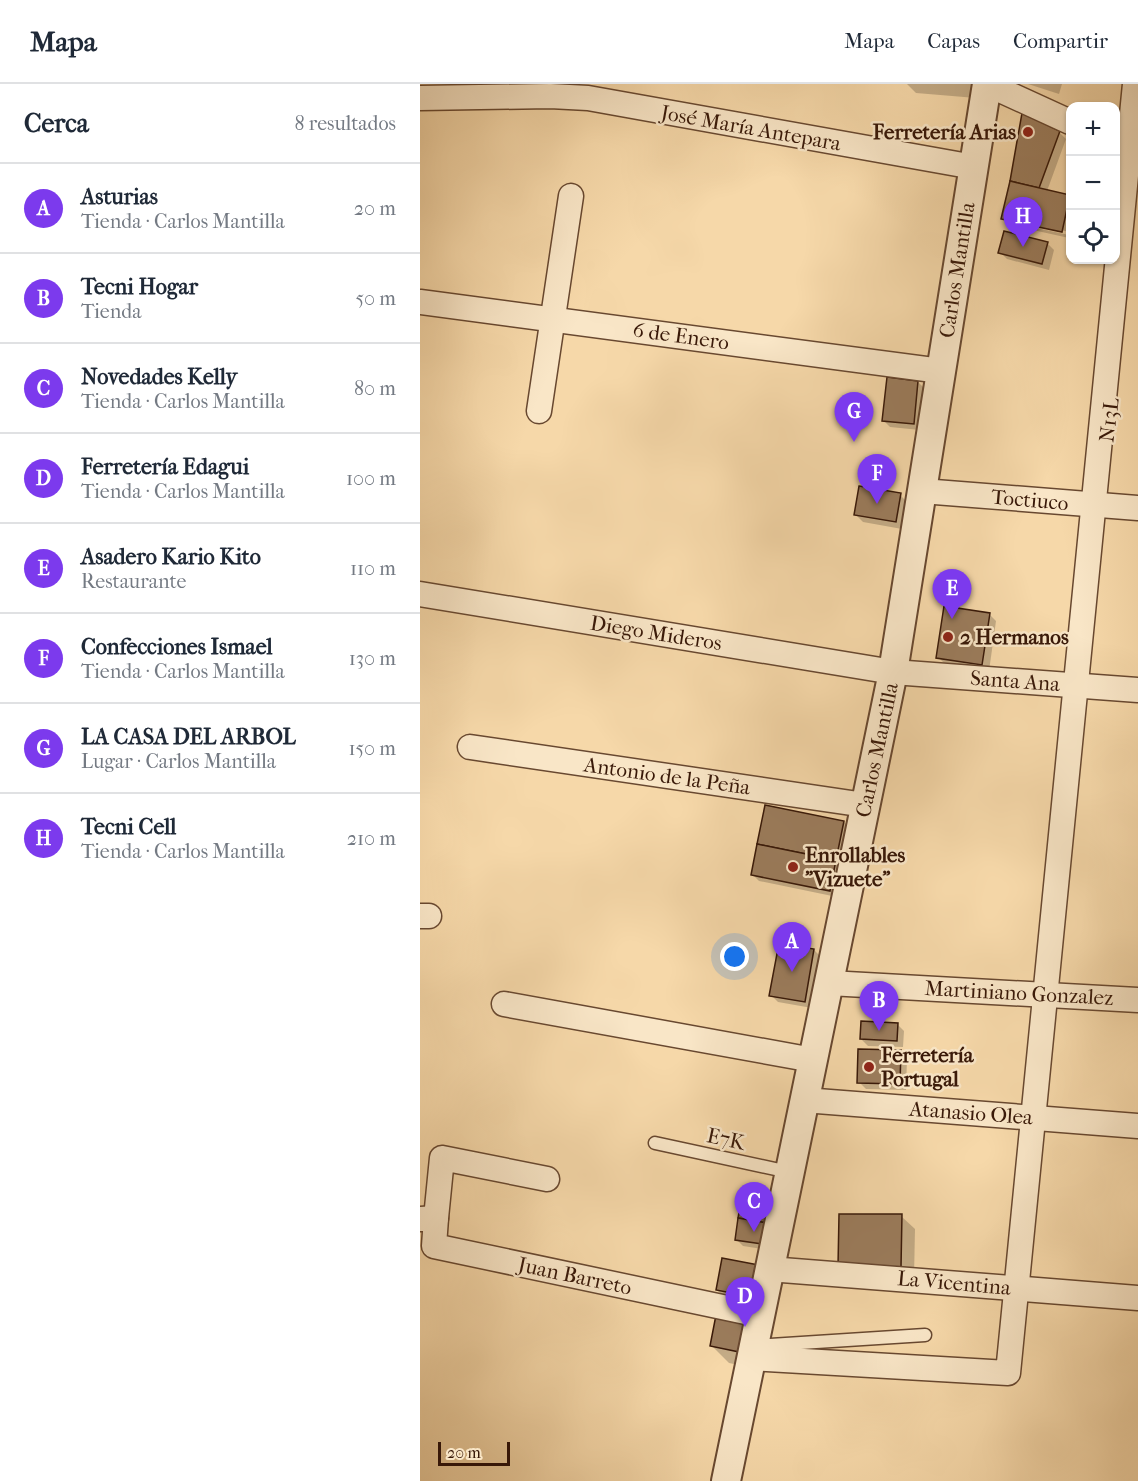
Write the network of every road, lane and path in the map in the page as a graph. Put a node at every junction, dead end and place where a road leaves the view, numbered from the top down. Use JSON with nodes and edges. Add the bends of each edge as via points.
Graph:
{"nodes":[{"id":1,"x":987,"y":84,"type":"edge"},
{"id":2,"x":1135,"y":84,"type":"edge"},
{"id":3,"x":420,"y":98,"type":"edge"},
{"id":4,"x":1066,"y":120,"type":"edge"},
{"id":5,"x":1120,"y":145,"type":"edge"},
{"id":6,"x":1138,"y":153,"type":"edge"},
{"id":7,"x":974,"y":167,"type":"junction"},
{"id":8,"x":571,"y":196,"type":"dead end"},
{"id":9,"x":420,"y":302,"type":"edge"},
{"id":10,"x":553,"y":319,"type":"junction"},
{"id":11,"x":1119,"y":336,"type":"dead end"},
{"id":12,"x":941,"y":371,"type":"junction"},
{"id":13,"x":539,"y":411,"type":"dead end"},
{"id":14,"x":921,"y":491,"type":"junction"},
{"id":15,"x":1098,"y":505,"type":"junction"},
{"id":16,"x":1138,"y":508,"type":"edge"},
{"id":17,"x":420,"y":594,"type":"edge"},
{"id":18,"x":893,"y":672,"type":"junction"},
{"id":19,"x":1138,"y":690,"type":"edge"},
{"id":20,"x":470,"y":747,"type":"dead end"},
{"id":21,"x":865,"y":806,"type":"junction"},
{"id":22,"x":829,"y":983,"type":"junction"},
{"id":23,"x":1138,"y":1000,"type":"edge"},
{"id":24,"x":504,"y":1004,"type":"dead end"},
{"id":25,"x":813,"y":1060,"type":"junction"},
{"id":26,"x":804,"y":1100,"type":"junction"},
{"id":27,"x":1138,"y":1126,"type":"edge"},
{"id":28,"x":655,"y":1143,"type":"dead end"},
{"id":29,"x":789,"y":1172,"type":"junction"},
{"id":30,"x":547,"y":1179,"type":"dead end"},
{"id":31,"x":428,"y":1218,"type":"edge"},
{"id":32,"x":770,"y":1269,"type":"junction"},
{"id":33,"x":1138,"y":1298,"type":"edge"},
{"id":34,"x":760,"y":1315,"type":"junction"},
{"id":35,"x":925,"y":1335,"type":"dead end"},
{"id":36,"x":752,"y":1352,"type":"junction"},
{"id":37,"x":726,"y":1481,"type":"edge"}],
"edges":[{"from":1,"to":4,"type":"street"},
{"from":1,"to":7,"type":"street","name":"Carlos Mantilla"},
{"from":2,"to":36,"type":"street","via":[[1008,1373]]},
{"from":3,"to":7,"type":"street","name":"José María Antepara","via":[[588,98]]},
{"from":5,"to":6,"type":"street"},
{"from":7,"to":12,"type":"street","name":"Carlos Mantilla"},
{"from":8,"to":10,"type":"street"},
{"from":9,"to":10,"type":"street","name":"6 de Enero"},
{"from":10,"to":12,"type":"street","name":"6 de Enero"},
{"from":10,"to":13,"type":"street"},
{"from":11,"to":15,"type":"street","name":"N13L"},
{"from":12,"to":14,"type":"street","name":"Carlos Mantilla"},
{"from":14,"to":15,"type":"street","name":"Toctiuco"},
{"from":14,"to":18,"type":"street","name":"Carlos Mantilla"},
{"from":15,"to":16,"type":"street","name":"Toctiuco"},
{"from":17,"to":18,"type":"street","name":"Diego Mideros"},
{"from":18,"to":19,"type":"street","name":"Santa Ana"},
{"from":18,"to":21,"type":"street","name":"Carlos Mantilla"},
{"from":20,"to":21,"type":"street","name":"Antonio de la Peña"},
{"from":21,"to":22,"type":"street","name":"Carlos Mantilla"},
{"from":22,"to":23,"type":"street","name":"Martiniano Gonzalez"},
{"from":22,"to":25,"type":"street","name":"Carlos Mantilla"},
{"from":24,"to":25,"type":"street"},
{"from":25,"to":26,"type":"street","name":"Carlos Mantilla"},
{"from":26,"to":27,"type":"street","name":"Atanasio Olea"},
{"from":26,"to":29,"type":"street","name":"Carlos Mantilla"},
{"from":28,"to":29,"type":"lane","name":"E7K"},
{"from":29,"to":32,"type":"street","name":"Carlos Mantilla"},
{"from":30,"to":31,"type":"street","via":[[442,1158]]},
{"from":31,"to":34,"type":"street","name":"Juan Barreto","via":[[434,1246]]},
{"from":32,"to":33,"type":"street","name":"La Vicentina"},
{"from":32,"to":34,"type":"street","name":"Carlos Mantilla"},
{"from":34,"to":36,"type":"street","name":"Carlos Mantilla"},
{"from":35,"to":36,"type":"lane"},
{"from":36,"to":37,"type":"street","name":"Carlos Mantilla"}]}
